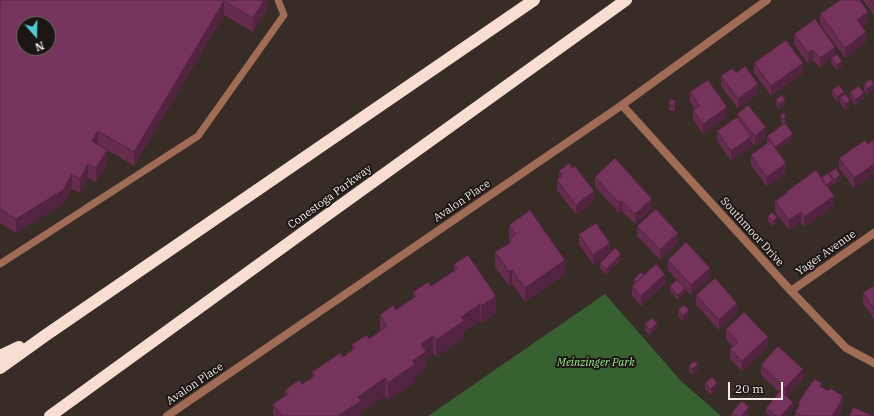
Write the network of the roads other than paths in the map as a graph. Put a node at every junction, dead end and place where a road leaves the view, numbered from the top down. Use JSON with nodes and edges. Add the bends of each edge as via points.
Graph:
{"nodes":[{"id":1,"x":278,"y":0,"type":"edge"},
{"id":2,"x":534,"y":0,"type":"edge"},
{"id":3,"x":626,"y":0,"type":"edge"},
{"id":4,"x":767,"y":0,"type":"edge"},
{"id":5,"x":622,"y":105,"type":"junction"},
{"id":6,"x":874,"y":233,"type":"edge"},
{"id":7,"x":0,"y":264,"type":"edge"},
{"id":8,"x":791,"y":291,"type":"junction"},
{"id":9,"x":46,"y":335,"type":"junction"},
{"id":10,"x":0,"y":356,"type":"edge"},
{"id":11,"x":874,"y":363,"type":"edge"},
{"id":12,"x":0,"y":368,"type":"edge"},
{"id":13,"x":50,"y":416,"type":"edge"},
{"id":14,"x":167,"y":416,"type":"edge"}],
"edges":[{"from":1,"to":7,"type":"lane","via":[[284,15],[198,136]]},
{"from":2,"to":9,"type":"highway"},
{"from":3,"to":13,"type":"highway","name":"Conestoga Parkway"},
{"from":4,"to":5,"type":"street","name":"Avalon Place"},
{"from":5,"to":8,"type":"street","name":"Southmoor Drive"},
{"from":5,"to":14,"type":"street","name":"Avalon Place"},
{"from":6,"to":8,"type":"street","name":"Yager Avenue"},
{"from":8,"to":11,"type":"street","name":"Southmoor Drive","via":[[846,348]]},
{"from":9,"to":10,"type":"highway"},
{"from":9,"to":12,"type":"highway"}]}
